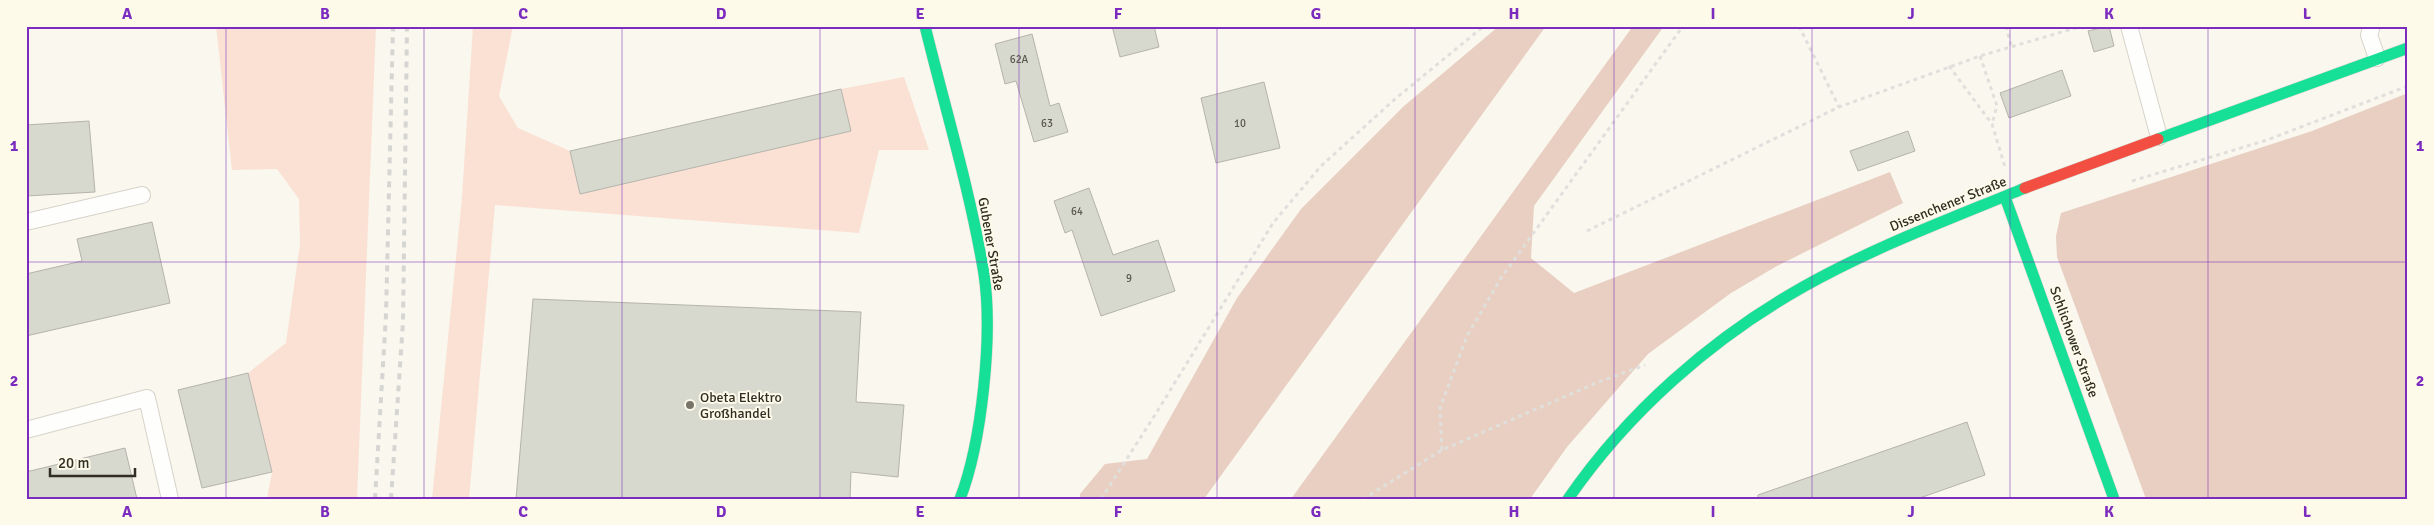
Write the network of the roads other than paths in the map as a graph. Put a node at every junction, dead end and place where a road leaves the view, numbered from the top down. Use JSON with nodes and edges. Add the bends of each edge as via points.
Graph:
{"nodes":[{"id":1,"x":925,"y":26,"type":"edge"},
{"id":2,"x":2129,"y":26,"type":"edge"},
{"id":3,"x":2372,"y":26,"type":"edge"},
{"id":4,"x":2408,"y":48,"type":"edge"},
{"id":5,"x":2376,"y":58,"type":"junction"},
{"id":6,"x":2159,"y":137,"type":"junction"},
{"id":7,"x":142,"y":195,"type":"dead end"},
{"id":8,"x":2005,"y":197,"type":"junction"},
{"id":9,"x":26,"y":222,"type":"edge"},
{"id":10,"x":26,"y":430,"type":"edge"},
{"id":11,"x":170,"y":499,"type":"edge"},
{"id":12,"x":960,"y":499,"type":"edge"},
{"id":13,"x":1568,"y":499,"type":"edge"},
{"id":14,"x":2114,"y":499,"type":"edge"}],
"edges":[{"from":1,"to":12,"type":"main road","name":"Gubener Straße","via":[[984,275],[987,332],[983,388],[969,475]]},
{"from":2,"to":6,"type":"lane"},
{"from":3,"to":5,"type":"lane","via":[[2369,35]]},
{"from":4,"to":5,"type":"main road","name":"Dissenchener Straße"},
{"from":5,"to":6,"type":"main road","name":"Dissenchener Straße"},
{"from":6,"to":8,"type":"main road","name":"Dissenchener Straße"},
{"from":7,"to":9,"type":"lane"},
{"from":8,"to":13,"type":"main road","name":"Dissenchener Straße","via":[[1872,252],[1803,287],[1741,326],[1672,381],[1593,463]]},
{"from":8,"to":14,"type":"main road","name":"Schlichower Straße"},
{"from":10,"to":11,"type":"lane","via":[[147,398]]}]}
